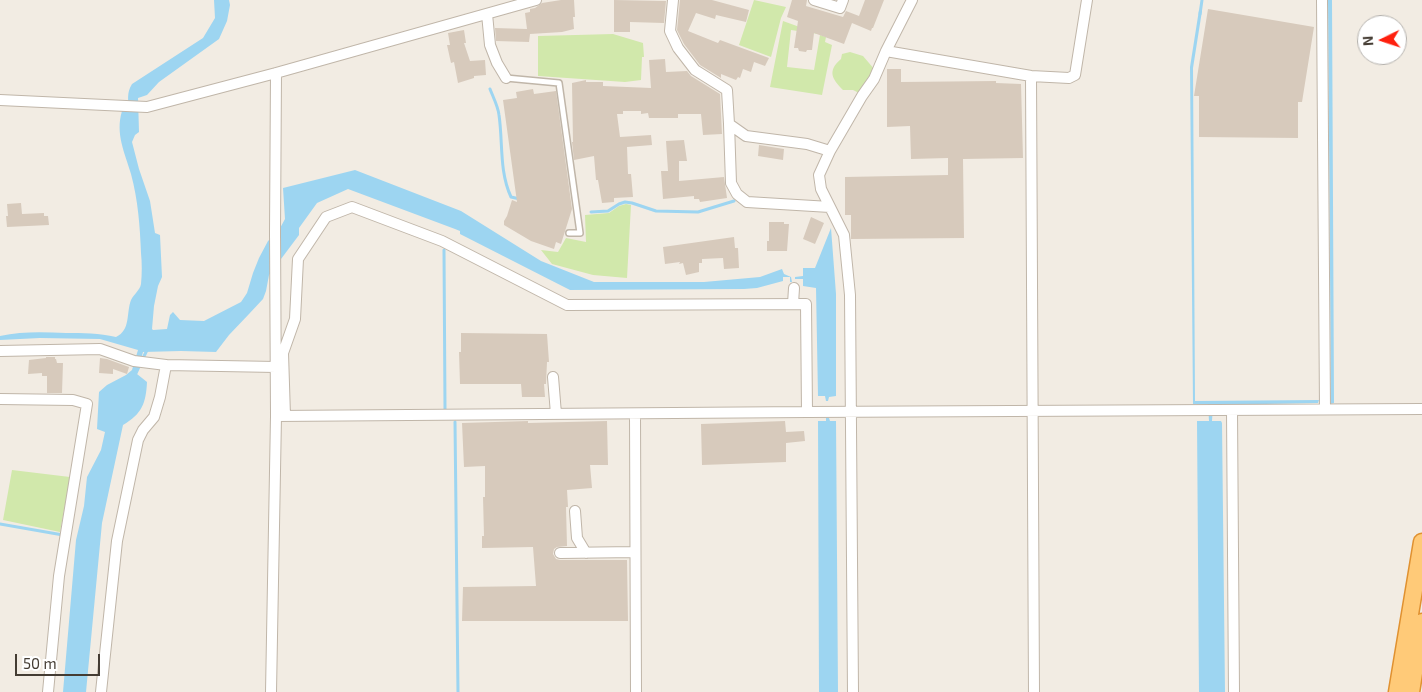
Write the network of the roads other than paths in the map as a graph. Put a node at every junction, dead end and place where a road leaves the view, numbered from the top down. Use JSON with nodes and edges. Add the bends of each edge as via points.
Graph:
{"nodes":[{"id":1,"x":536,"y":0,"type":"edge"},
{"id":2,"x":673,"y":0,"type":"edge"},
{"id":3,"x":814,"y":0,"type":"edge"},
{"id":4,"x":843,"y":0,"type":"edge"},
{"id":5,"x":912,"y":0,"type":"edge"},
{"id":6,"x":1087,"y":0,"type":"edge"},
{"id":7,"x":1322,"y":0,"type":"edge"},
{"id":8,"x":487,"y":14,"type":"junction"},
{"id":9,"x":886,"y":52,"type":"junction"},
{"id":10,"x":276,"y":73,"type":"junction"},
{"id":11,"x":1031,"y":76,"type":"junction"},
{"id":12,"x":506,"y":78,"type":"joint"},
{"id":13,"x":0,"y":100,"type":"edge"},
{"id":14,"x":729,"y":124,"type":"junction"},
{"id":15,"x":830,"y":151,"type":"junction"},
{"id":16,"x":830,"y":207,"type":"junction"},
{"id":17,"x":570,"y":233,"type":"dead end"},
{"id":18,"x":794,"y":288,"type":"dead end"},
{"id":19,"x":793,"y":304,"type":"junction"},
{"id":20,"x":0,"y":351,"type":"edge"},
{"id":21,"x":166,"y":365,"type":"junction"},
{"id":22,"x":276,"y":367,"type":"junction"},
{"id":23,"x":553,"y":377,"type":"dead end"},
{"id":24,"x":0,"y":399,"type":"edge"},
{"id":25,"x":1325,"y":409,"type":"junction"},
{"id":26,"x":1422,"y":409,"type":"edge"},
{"id":27,"x":1032,"y":411,"type":"junction"},
{"id":28,"x":1232,"y":411,"type":"junction"},
{"id":29,"x":807,"y":412,"type":"junction"},
{"id":30,"x":851,"y":412,"type":"junction"},
{"id":31,"x":556,"y":414,"type":"junction"},
{"id":32,"x":635,"y":414,"type":"junction"},
{"id":33,"x":280,"y":416,"type":"junction"},
{"id":34,"x":575,"y":511,"type":"dead end"},
{"id":35,"x":1422,"y":542,"type":"edge"},
{"id":36,"x":635,"y":552,"type":"junction"},
{"id":37,"x":560,"y":553,"type":"dead end"},
{"id":38,"x":586,"y":553,"type":"junction"},
{"id":39,"x":1422,"y":622,"type":"edge"},
{"id":40,"x":48,"y":692,"type":"edge"},
{"id":41,"x":101,"y":692,"type":"edge"},
{"id":42,"x":272,"y":692,"type":"edge"},
{"id":43,"x":636,"y":692,"type":"edge"},
{"id":44,"x":853,"y":692,"type":"edge"},
{"id":45,"x":1034,"y":692,"type":"edge"},
{"id":46,"x":1234,"y":692,"type":"edge"},
{"id":47,"x":1397,"y":692,"type":"edge"},
{"id":48,"x":1410,"y":692,"type":"edge"}],
"edges":[{"from":1,"to":8,"type":"street"},
{"from":2,"to":14,"type":"street","via":[[670,31],[695,70],[727,90]]},
{"from":3,"to":4,"type":"street","via":[[840,8]]},
{"from":5,"to":9,"type":"street"},
{"from":6,"to":11,"type":"street","via":[[1075,75],[1070,78]]},
{"from":7,"to":25,"type":"street"},
{"from":8,"to":10,"type":"street"},
{"from":8,"to":12,"type":"street","via":[[490,45]]},
{"from":9,"to":11,"type":"street"},
{"from":9,"to":15,"type":"street","via":[[874,79]]},
{"from":10,"to":13,"type":"street","via":[[147,107]]},
{"from":10,"to":22,"type":"street"},
{"from":11,"to":27,"type":"street"},
{"from":12,"to":17,"type":"lane","via":[[559,83],[580,233]]},
{"from":14,"to":15,"type":"street","via":[[746,136],[807,144]]},
{"from":14,"to":16,"type":"street","via":[[731,183],[737,194],[747,202]]},
{"from":15,"to":16,"type":"street","via":[[819,175],[821,189]]},
{"from":16,"to":30,"type":"street","via":[[844,235],[850,294]]},
{"from":18,"to":19,"type":"street"},
{"from":19,"to":29,"type":"street","via":[[806,304]]},
{"from":19,"to":33,"type":"street","via":[[567,304],[442,242],[352,207],[326,218],[298,259],[295,319],[283,353]]},
{"from":20,"to":21,"type":"street","via":[[100,349],[134,361]]},
{"from":21,"to":22,"type":"street"},
{"from":21,"to":41,"type":"street","via":[[154,417],[138,440],[117,541]]},
{"from":22,"to":33,"type":"street"},
{"from":23,"to":31,"type":"street"},
{"from":24,"to":40,"type":"street","via":[[73,400],[87,404],[59,576]]},
{"from":25,"to":26,"type":"street"},
{"from":25,"to":28,"type":"street"},
{"from":27,"to":28,"type":"street"},
{"from":27,"to":30,"type":"street"},
{"from":27,"to":45,"type":"street"},
{"from":28,"to":46,"type":"street"},
{"from":29,"to":30,"type":"street"},
{"from":29,"to":32,"type":"street"},
{"from":30,"to":44,"type":"street"},
{"from":31,"to":32,"type":"street"},
{"from":31,"to":33,"type":"street"},
{"from":32,"to":36,"type":"street"},
{"from":33,"to":42,"type":"street"},
{"from":34,"to":38,"type":"street","via":[[577,538]]},
{"from":35,"to":47,"type":"highway"},
{"from":36,"to":38,"type":"street"},
{"from":36,"to":43,"type":"street"},
{"from":37,"to":38,"type":"street"},
{"from":39,"to":48,"type":"highway"}]}
